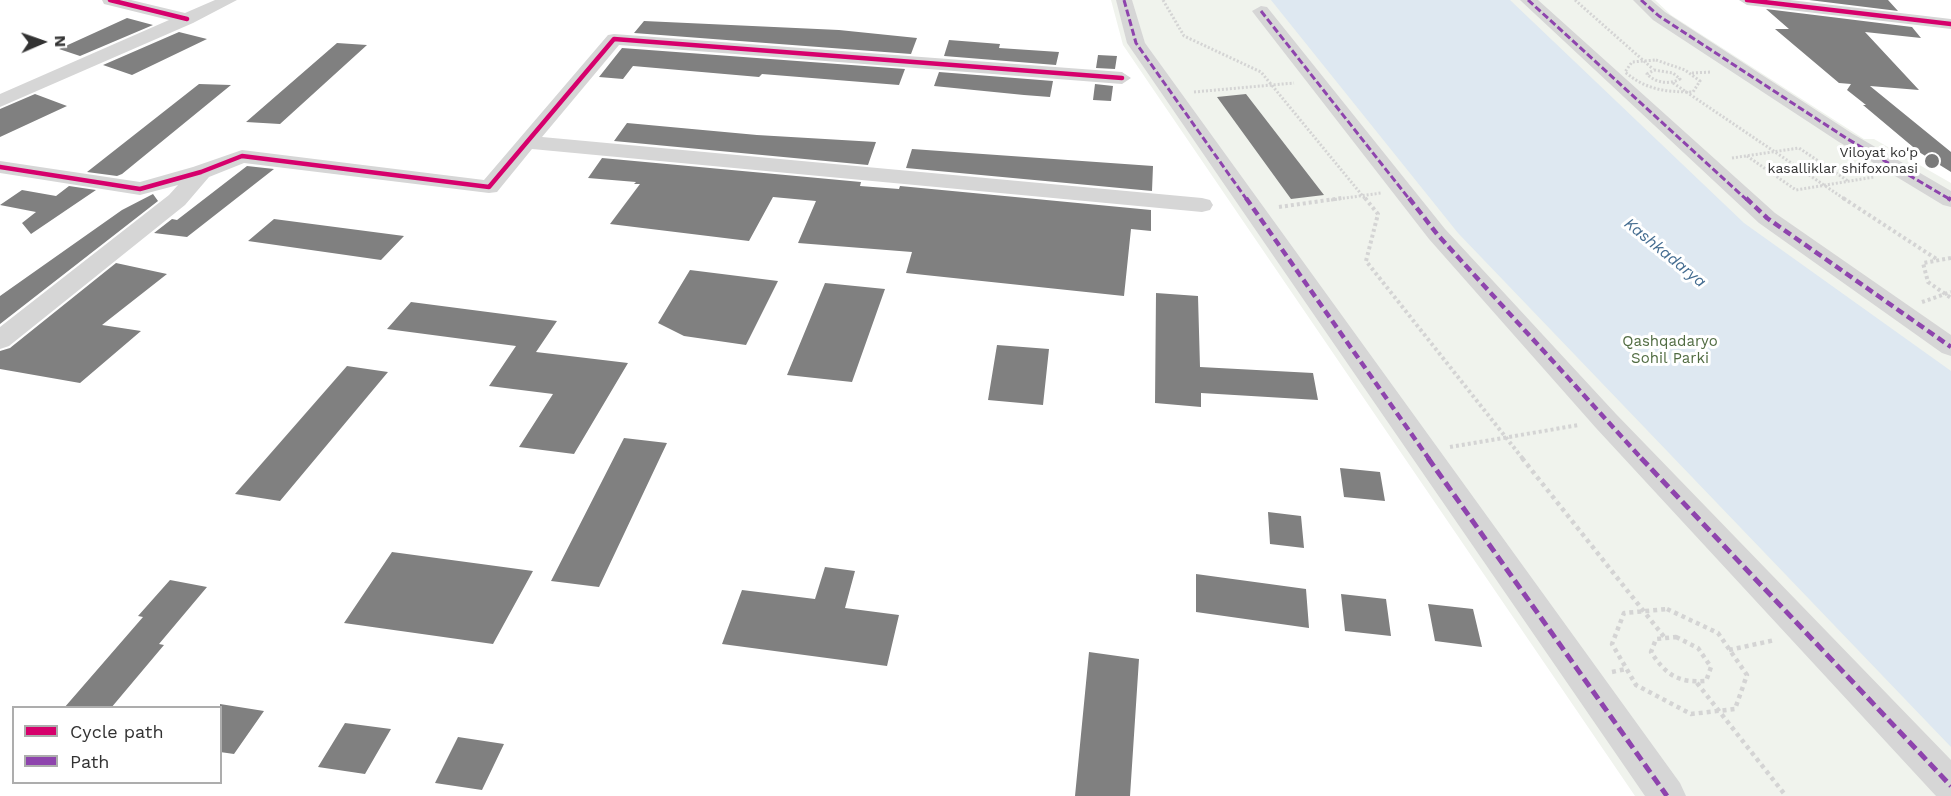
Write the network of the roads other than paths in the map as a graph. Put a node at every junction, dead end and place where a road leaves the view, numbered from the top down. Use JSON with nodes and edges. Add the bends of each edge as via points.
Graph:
{"nodes":[{"id":1,"x":110,"y":0,"type":"edge"},
{"id":2,"x":230,"y":0,"type":"edge"},
{"id":3,"x":1124,"y":0,"type":"edge"},
{"id":4,"x":1528,"y":0,"type":"edge"},
{"id":5,"x":1641,"y":0,"type":"edge"},
{"id":6,"x":1747,"y":0,"type":"edge"},
{"id":7,"x":1261,"y":11,"type":"dead end"},
{"id":8,"x":187,"y":19,"type":"junction"},
{"id":9,"x":1951,"y":24,"type":"edge"},
{"id":10,"x":1122,"y":78,"type":"dead end"},
{"id":11,"x":0,"y":101,"type":"edge"},
{"id":12,"x":528,"y":142,"type":"junction"},
{"id":13,"x":0,"y":167,"type":"edge"},
{"id":14,"x":24,"y":171,"type":"junction"},
{"id":15,"x":201,"y":172,"type":"junction"},
{"id":16,"x":0,"y":186,"type":"edge"},
{"id":17,"x":1951,"y":200,"type":"edge"},
{"id":18,"x":1202,"y":205,"type":"dead end"},
{"id":19,"x":0,"y":340,"type":"edge"},
{"id":20,"x":1951,"y":347,"type":"edge"},
{"id":21,"x":1951,"y":786,"type":"edge"},
{"id":22,"x":1667,"y":796,"type":"edge"}],
"edges":[{"from":1,"to":8,"type":"street"},
{"from":2,"to":8,"type":"street"},
{"from":3,"to":22,"type":"street","via":[[1136,43]]},
{"from":4,"to":20,"type":"street","via":[[1767,218]]},
{"from":5,"to":17,"type":"street","via":[[1659,16],[1846,138]]},
{"from":6,"to":9,"type":"street"},
{"from":7,"to":21,"type":"street","via":[[1437,234],[1606,421]]},
{"from":8,"to":11,"type":"street"},
{"from":10,"to":12,"type":"street","via":[[614,39]]},
{"from":12,"to":15,"type":"street","via":[[489,187],[242,156]]},
{"from":12,"to":18,"type":"street"},
{"from":13,"to":14,"type":"street"},
{"from":14,"to":15,"type":"street","via":[[140,189]]},
{"from":14,"to":16,"type":"street"},
{"from":15,"to":19,"type":"street","via":[[177,200]]}]}
